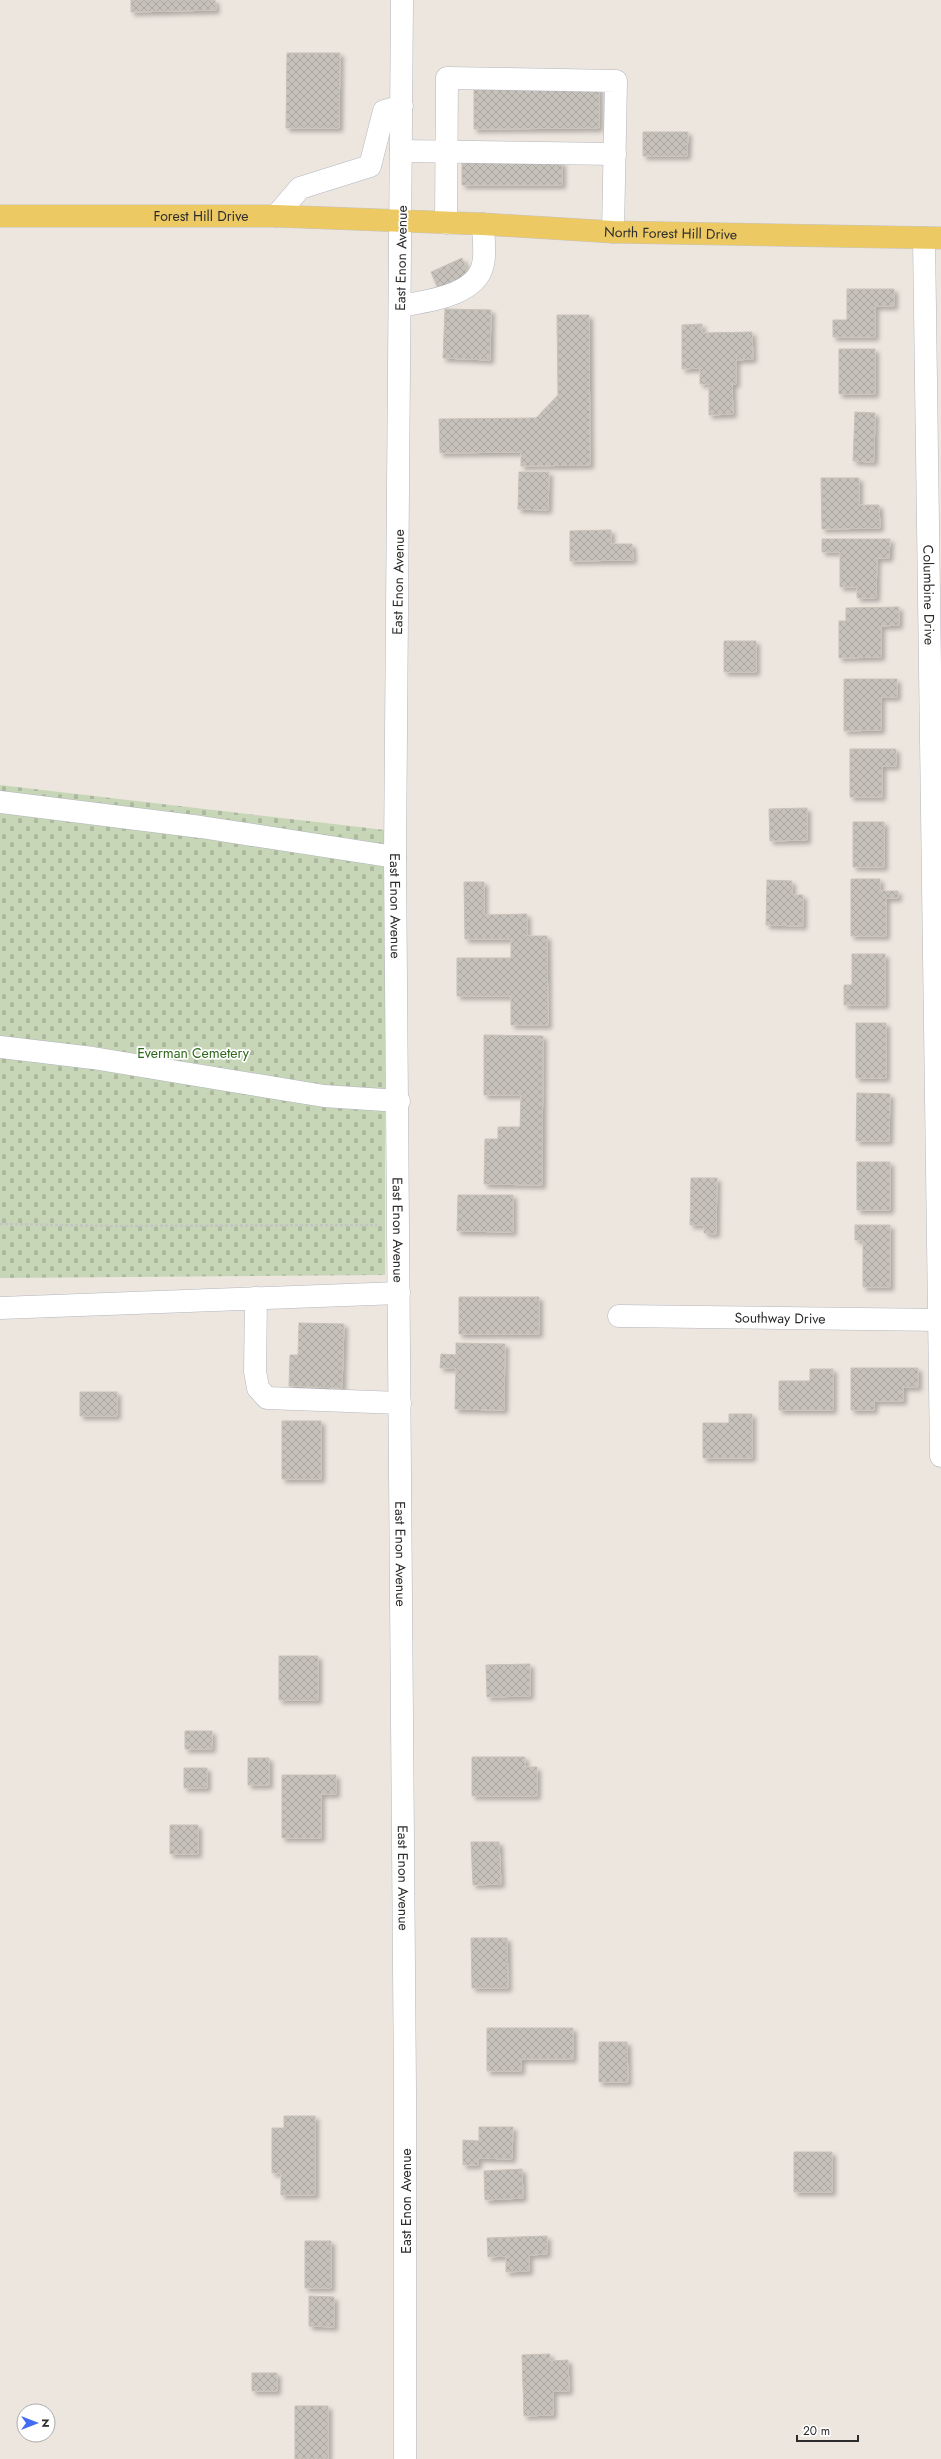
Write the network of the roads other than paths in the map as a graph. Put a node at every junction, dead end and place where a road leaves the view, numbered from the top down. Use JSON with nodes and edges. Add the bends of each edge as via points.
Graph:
{"nodes":[{"id":1,"x":402,"y":0,"type":"edge"},
{"id":2,"x":402,"y":106,"type":"junction"},
{"id":3,"x":401,"y":151,"type":"junction"},
{"id":4,"x":447,"y":151,"type":"junction"},
{"id":5,"x":615,"y":154,"type":"junction"},
{"id":6,"x":0,"y":216,"type":"edge"},
{"id":7,"x":276,"y":216,"type":"junction"},
{"id":8,"x":401,"y":221,"type":"junction"},
{"id":9,"x":446,"y":223,"type":"junction"},
{"id":10,"x":483,"y":224,"type":"junction"},
{"id":11,"x":613,"y":232,"type":"junction"},
{"id":12,"x":932,"y":238,"type":"edge"},
{"id":13,"x":400,"y":306,"type":"junction"},
{"id":14,"x":0,"y":802,"type":"edge"},
{"id":15,"x":395,"y":857,"type":"junction"},
{"id":16,"x":0,"y":1047,"type":"edge"},
{"id":17,"x":399,"y":1101,"type":"junction"},
{"id":18,"x":399,"y":1293,"type":"junction"},
{"id":19,"x":256,"y":1298,"type":"junction"},
{"id":20,"x":0,"y":1308,"type":"edge"},
{"id":21,"x":619,"y":1316,"type":"dead end"},
{"id":22,"x":939,"y":1320,"type":"edge"},
{"id":23,"x":400,"y":1403,"type":"junction"},
{"id":24,"x":941,"y":1456,"type":"edge"},
{"id":25,"x":405,"y":2459,"type":"edge"}],
"edges":[{"from":1,"to":2,"type":"street","name":"East Enon Avenue"},
{"from":2,"to":3,"type":"street","name":"East Enon Avenue"},
{"from":2,"to":7,"type":"street","via":[[384,111],[370,166],[300,188]]},
{"from":3,"to":4,"type":"street"},
{"from":3,"to":8,"type":"street","name":"East Enon Avenue"},
{"from":4,"to":5,"type":"street"},
{"from":4,"to":5,"type":"street","via":[[447,78],[616,81]]},
{"from":4,"to":9,"type":"street"},
{"from":5,"to":11,"type":"street"},
{"from":6,"to":7,"type":"main road","name":"Forest Hill Drive"},
{"from":7,"to":8,"type":"main road","name":"Forest Hill Drive"},
{"from":8,"to":9,"type":"main road","name":"North Forest Hill Drive"},
{"from":8,"to":13,"type":"street","name":"East Enon Avenue"},
{"from":9,"to":10,"type":"main road","name":"North Forest Hill Drive"},
{"from":10,"to":11,"type":"main road","name":"North Forest Hill Drive"},
{"from":10,"to":13,"type":"street","via":[[484,263],[481,272],[469,286],[444,298]]},
{"from":11,"to":12,"type":"main road","name":"North Forest Hill Drive"},
{"from":12,"to":22,"type":"street","name":"Columbine Drive"},
{"from":13,"to":15,"type":"street","name":"East Enon Avenue"},
{"from":14,"to":15,"type":"street","via":[[201,827]]},
{"from":15,"to":17,"type":"street","name":"East Enon Avenue"},
{"from":16,"to":17,"type":"street","via":[[93,1058],[324,1096]]},
{"from":17,"to":18,"type":"street","name":"East Enon Avenue"},
{"from":18,"to":19,"type":"street"},
{"from":18,"to":23,"type":"street","name":"East Enon Avenue"},
{"from":19,"to":20,"type":"street"},
{"from":19,"to":23,"type":"street","via":[[255,1371],[258,1388],[267,1398]]},
{"from":21,"to":22,"type":"street","name":"Southway Drive"},
{"from":22,"to":24,"type":"street","name":"Columbine Drive"},
{"from":23,"to":25,"type":"street","name":"East Enon Avenue","via":[[406,2097]]}]}
